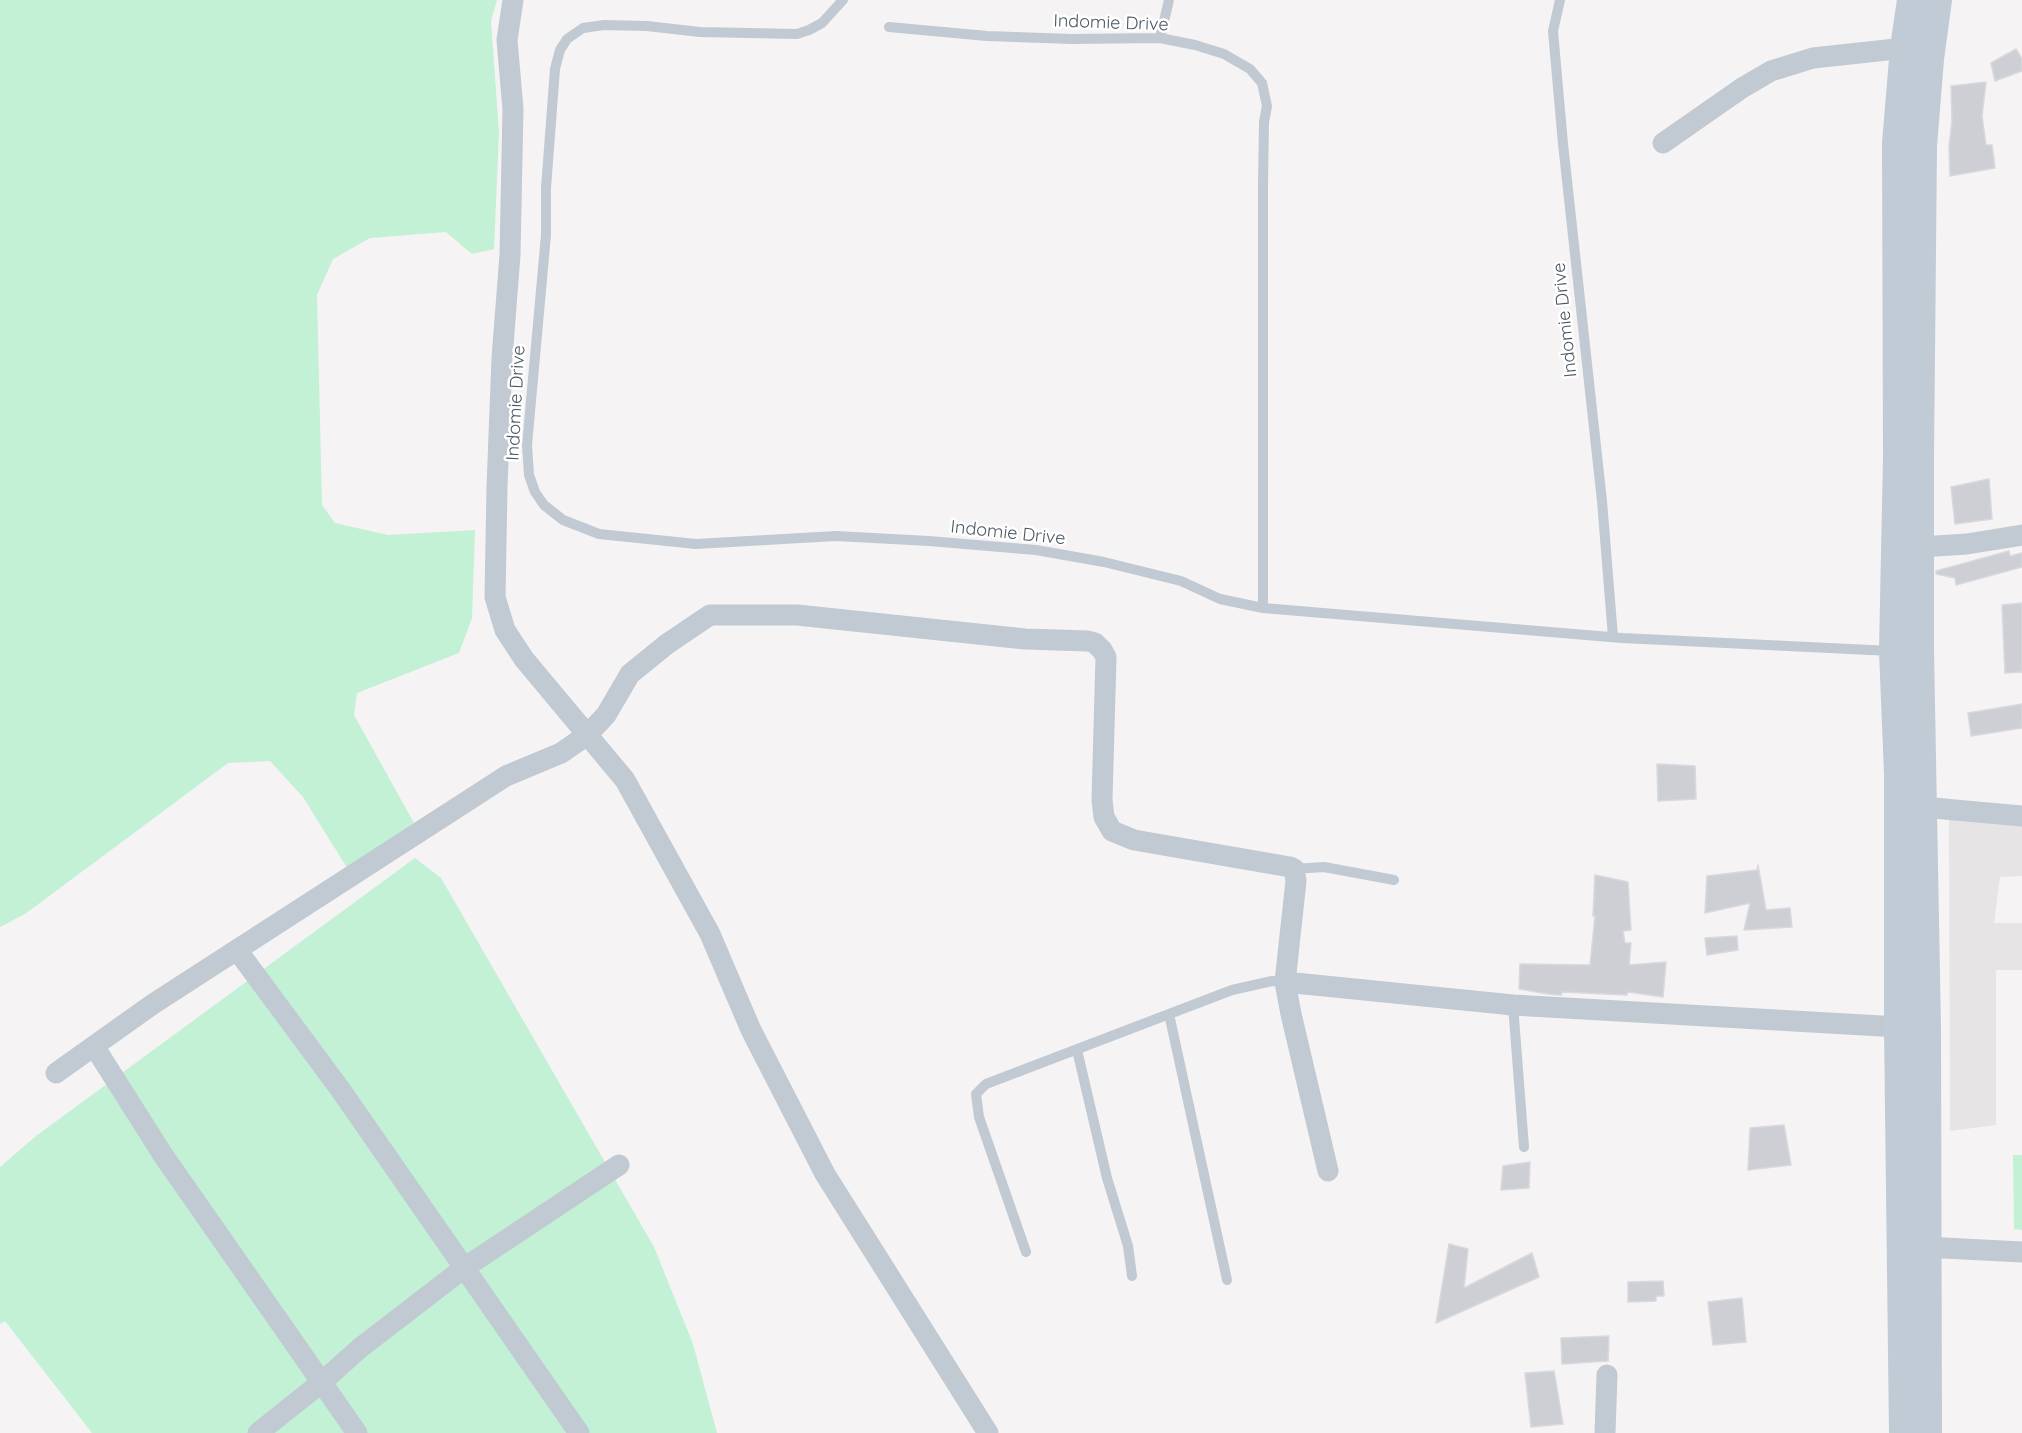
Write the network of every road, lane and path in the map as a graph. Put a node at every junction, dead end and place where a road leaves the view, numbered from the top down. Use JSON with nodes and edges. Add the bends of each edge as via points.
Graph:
{"nodes":[{"id":1,"x":513,"y":0,"type":"edge"},
{"id":2,"x":843,"y":0,"type":"edge"},
{"id":3,"x":1169,"y":0,"type":"edge"},
{"id":4,"x":1560,"y":0,"type":"edge"},
{"id":5,"x":1912,"y":0,"type":"edge"},
{"id":6,"x":1938,"y":0,"type":"edge"},
{"id":7,"x":889,"y":27,"type":"dead end"},
{"id":8,"x":1160,"y":38,"type":"junction"},
{"id":9,"x":1905,"y":48,"type":"junction"},
{"id":10,"x":1663,"y":143,"type":"dead end"},
{"id":11,"x":2022,"y":535,"type":"edge"},
{"id":12,"x":1920,"y":547,"type":"junction"},
{"id":13,"x":1263,"y":608,"type":"junction"},
{"id":14,"x":1613,"y":638,"type":"junction"},
{"id":15,"x":1907,"y":651,"type":"junction"},
{"id":16,"x":587,"y":735,"type":"junction"},
{"id":17,"x":1922,"y":807,"type":"junction"},
{"id":18,"x":2022,"y":816,"type":"edge"},
{"id":19,"x":1294,"y":869,"type":"junction"},
{"id":20,"x":1394,"y":880,"type":"dead end"},
{"id":21,"x":237,"y":950,"type":"junction"},
{"id":22,"x":1285,"y":982,"type":"junction"},
{"id":23,"x":1513,"y":1005,"type":"junction"},
{"id":24,"x":1169,"y":1014,"type":"junction"},
{"id":25,"x":1899,"y":1028,"type":"junction"},
{"id":26,"x":94,"y":1046,"type":"junction"},
{"id":27,"x":1077,"y":1050,"type":"junction"},
{"id":28,"x":56,"y":1073,"type":"dead end"},
{"id":29,"x":1524,"y":1147,"type":"dead end"},
{"id":30,"x":620,"y":1165,"type":"dead end"},
{"id":31,"x":1328,"y":1171,"type":"dead end"},
{"id":32,"x":1925,"y":1247,"type":"junction"},
{"id":33,"x":1026,"y":1252,"type":"dead end"},
{"id":34,"x":2022,"y":1252,"type":"edge"},
{"id":35,"x":464,"y":1268,"type":"junction"},
{"id":36,"x":1132,"y":1276,"type":"dead end"},
{"id":37,"x":1227,"y":1280,"type":"dead end"},
{"id":38,"x":1607,"y":1376,"type":"dead end"},
{"id":39,"x":322,"y":1382,"type":"junction"},
{"id":40,"x":575,"y":1431,"type":"edge"},
{"id":41,"x":258,"y":1433,"type":"edge"},
{"id":42,"x":357,"y":1433,"type":"edge"},
{"id":43,"x":988,"y":1433,"type":"edge"},
{"id":44,"x":1605,"y":1433,"type":"edge"},
{"id":45,"x":1904,"y":1433,"type":"edge"},
{"id":46,"x":1927,"y":1433,"type":"edge"}],
"edges":[{"from":1,"to":16,"type":"street","via":[[507,40],[513,121],[495,597],[505,630],[518,650]]},
{"from":2,"to":13,"type":"lane","name":"Indomie Drive","via":[[822,23],[797,34],[604,25],[583,28],[567,39],[560,50],[555,69],[546,235],[527,445],[529,476],[544,505],[563,520],[599,534],[696,544],[836,536],[1036,550],[1181,580],[1220,599]]},
{"from":3,"to":8,"type":"lane"},
{"from":4,"to":14,"type":"lane","name":"Indomie Drive","via":[[1553,31]]},
{"from":5,"to":9,"type":"main road"},
{"from":6,"to":12,"type":"main road","via":[[1922,146]]},
{"from":7,"to":8,"type":"lane","name":"Indomie Drive","via":[[987,36]]},
{"from":8,"to":13,"type":"lane","name":"Indomie Drive","via":[[1224,54],[1250,69],[1262,83],[1267,106],[1263,185]]},
{"from":9,"to":10,"type":"street","via":[[1814,58],[1772,71]]},
{"from":9,"to":15,"type":"main road","via":[[1898,143],[1898,432]]},
{"from":11,"to":12,"type":"street"},
{"from":12,"to":15,"type":"main road"},
{"from":13,"to":14,"type":"lane","name":"Indomie Drive"},
{"from":14,"to":15,"type":"lane","name":"Indomie Drive"},
{"from":15,"to":17,"type":"main road"},
{"from":15,"to":25,"type":"main road","via":[[1899,774]]},
{"from":16,"to":19,"type":"street","via":[[606,715],[630,674],[710,615],[797,615],[1025,639],[1088,641],[1095,643],[1106,657],[1102,800],[1104,817],[1112,831],[1134,840]]},
{"from":16,"to":21,"type":"street","via":[[561,753],[506,776]]},
{"from":16,"to":43,"type":"street","via":[[625,780],[710,934],[751,1030],[825,1174]]},
{"from":17,"to":18,"type":"street"},
{"from":17,"to":32,"type":"main road"},
{"from":19,"to":20,"type":"lane","via":[[1324,867]]},
{"from":19,"to":22,"type":"street"},
{"from":21,"to":26,"type":"street"},
{"from":21,"to":35,"type":"street"},
{"from":22,"to":23,"type":"street"},
{"from":22,"to":24,"type":"lane","via":[[1238,987]]},
{"from":22,"to":31,"type":"street"},
{"from":23,"to":25,"type":"street"},
{"from":23,"to":29,"type":"lane"},
{"from":24,"to":27,"type":"lane"},
{"from":24,"to":37,"type":"lane"},
{"from":25,"to":45,"type":"main road"},
{"from":26,"to":28,"type":"street"},
{"from":26,"to":39,"type":"street","via":[[163,1155]]},
{"from":27,"to":33,"type":"lane","via":[[986,1084],[976,1094],[979,1117]]},
{"from":27,"to":36,"type":"lane","via":[[1107,1178],[1128,1246]]},
{"from":30,"to":35,"type":"street"},
{"from":32,"to":34,"type":"street"},
{"from":32,"to":46,"type":"main road"},
{"from":35,"to":39,"type":"street"},
{"from":35,"to":40,"type":"street"},
{"from":38,"to":44,"type":"street"},
{"from":39,"to":41,"type":"street"},
{"from":39,"to":42,"type":"street"}]}
